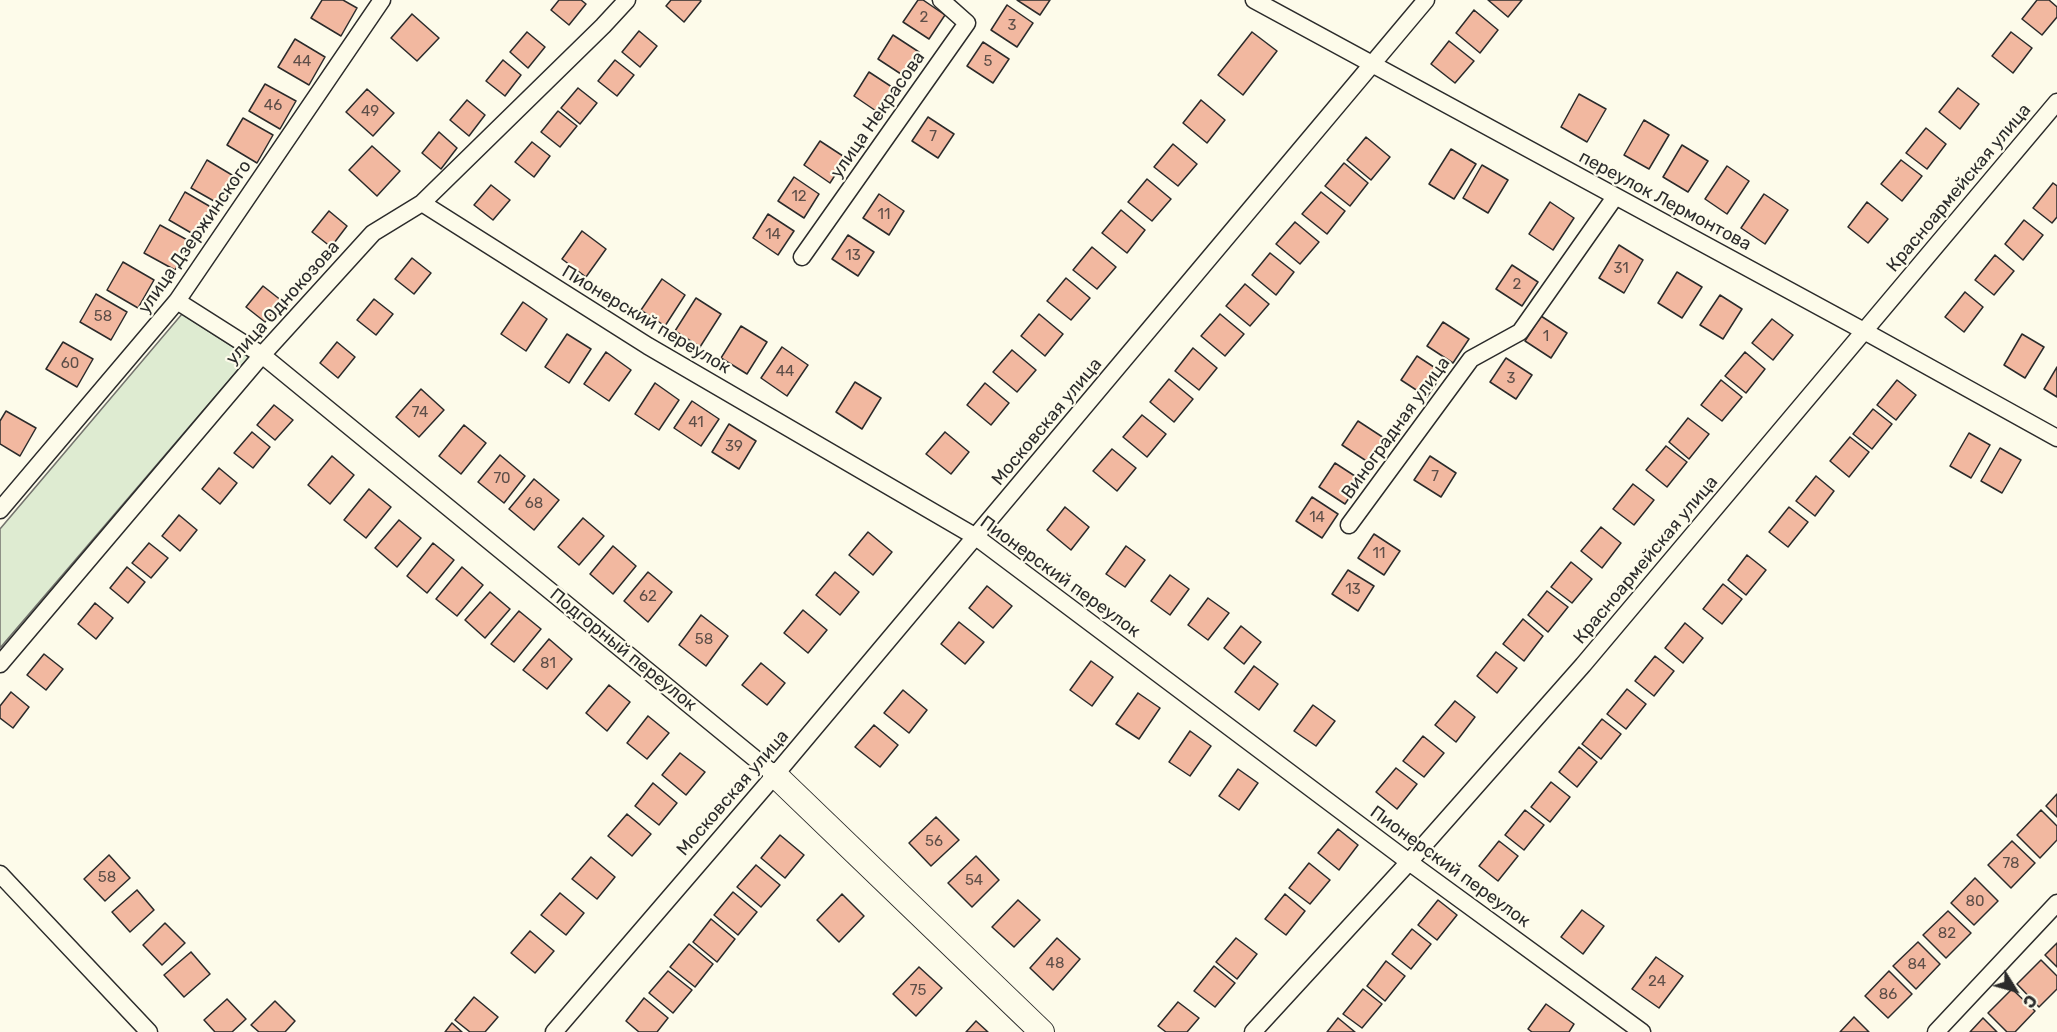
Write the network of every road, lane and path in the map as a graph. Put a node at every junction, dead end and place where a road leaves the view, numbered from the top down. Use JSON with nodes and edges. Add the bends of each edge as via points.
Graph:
{"nodes":[{"id":1,"x":382,"y":0,"type":"edge"},
{"id":2,"x":627,"y":0,"type":"edge"},
{"id":3,"x":941,"y":0,"type":"edge"},
{"id":4,"x":1254,"y":0,"type":"edge"},
{"id":5,"x":1426,"y":0,"type":"edge"},
{"id":6,"x":1372,"y":66,"type":"junction"},
{"id":7,"x":2057,"y":102,"type":"edge"},
{"id":8,"x":1615,"y":196,"type":"junction"},
{"id":9,"x":422,"y":203,"type":"junction"},
{"id":10,"x":802,"y":257,"type":"dead end"},
{"id":11,"x":177,"y":301,"type":"junction"},
{"id":12,"x":1864,"y":331,"type":"junction"},
{"id":13,"x":262,"y":355,"type":"junction"},
{"id":14,"x":2057,"y":438,"type":"edge"},
{"id":15,"x":0,"y":510,"type":"edge"},
{"id":16,"x":1349,"y":525,"type":"dead end"},
{"id":17,"x":976,"y":537,"type":"junction"},
{"id":18,"x":0,"y":664,"type":"edge"},
{"id":19,"x":775,"y":775,"type":"junction"},
{"id":20,"x":1409,"y":862,"type":"junction"},
{"id":21,"x":0,"y":874,"type":"edge"},
{"id":22,"x":2057,"y":903,"type":"edge"},
{"id":23,"x":149,"y":1032,"type":"edge"},
{"id":24,"x":554,"y":1032,"type":"edge"},
{"id":25,"x":1042,"y":1032,"type":"edge"},
{"id":26,"x":1253,"y":1032,"type":"edge"},
{"id":27,"x":1642,"y":1032,"type":"edge"},
{"id":28,"x":1936,"y":1032,"type":"edge"}],
"edges":[{"from":1,"to":11,"type":"street","name":"улица Дзержинского"},
{"from":2,"to":9,"type":"street","name":"улица Однокозова"},
{"from":3,"to":10,"type":"street","name":"улица Некрасова","via":[[967,23]]},
{"from":4,"to":6,"type":"street","name":"переулок Лермонтова"},
{"from":5,"to":6,"type":"street","name":"Московская улица"},
{"from":6,"to":8,"type":"street","name":"переулок Лермонтова"},
{"from":6,"to":17,"type":"street","name":"Московская улица"},
{"from":7,"to":12,"type":"street","name":"Красноармейская улица"},
{"from":8,"to":12,"type":"street","name":"переулок Лермонтова"},
{"from":8,"to":16,"type":"street","name":"Виноградная улица","via":[[1520,332],[1471,359]]},
{"from":9,"to":13,"type":"street","name":"улица Однокозова","via":[[373,233]]},
{"from":9,"to":17,"type":"street","name":"Пионерский переулок","via":[[648,346]]},
{"from":11,"to":13,"type":"street","name":"Подгорный переулок"},
{"from":11,"to":15,"type":"street","name":"улица Дзержинского"},
{"from":12,"to":14,"type":"street","name":"переулок Лермонтова"},
{"from":12,"to":20,"type":"street","name":"Красноармейская улица","via":[[1583,665]]},
{"from":13,"to":18,"type":"street","name":"улица Однокозова"},
{"from":13,"to":19,"type":"street","name":"Подгорный переулок"},
{"from":17,"to":19,"type":"street","name":"Московская улица"},
{"from":17,"to":20,"type":"street","name":"Пионерский переулок"},
{"from":19,"to":24,"type":"street","name":"Московская улица"},
{"from":19,"to":25,"type":"main road","name":"Подгорный переулок"},
{"from":20,"to":26,"type":"street","name":"Красноармейская улица"},
{"from":20,"to":27,"type":"street","name":"Пионерский переулок"},
{"from":21,"to":23,"type":"street"},
{"from":22,"to":28,"type":"street"}]}
